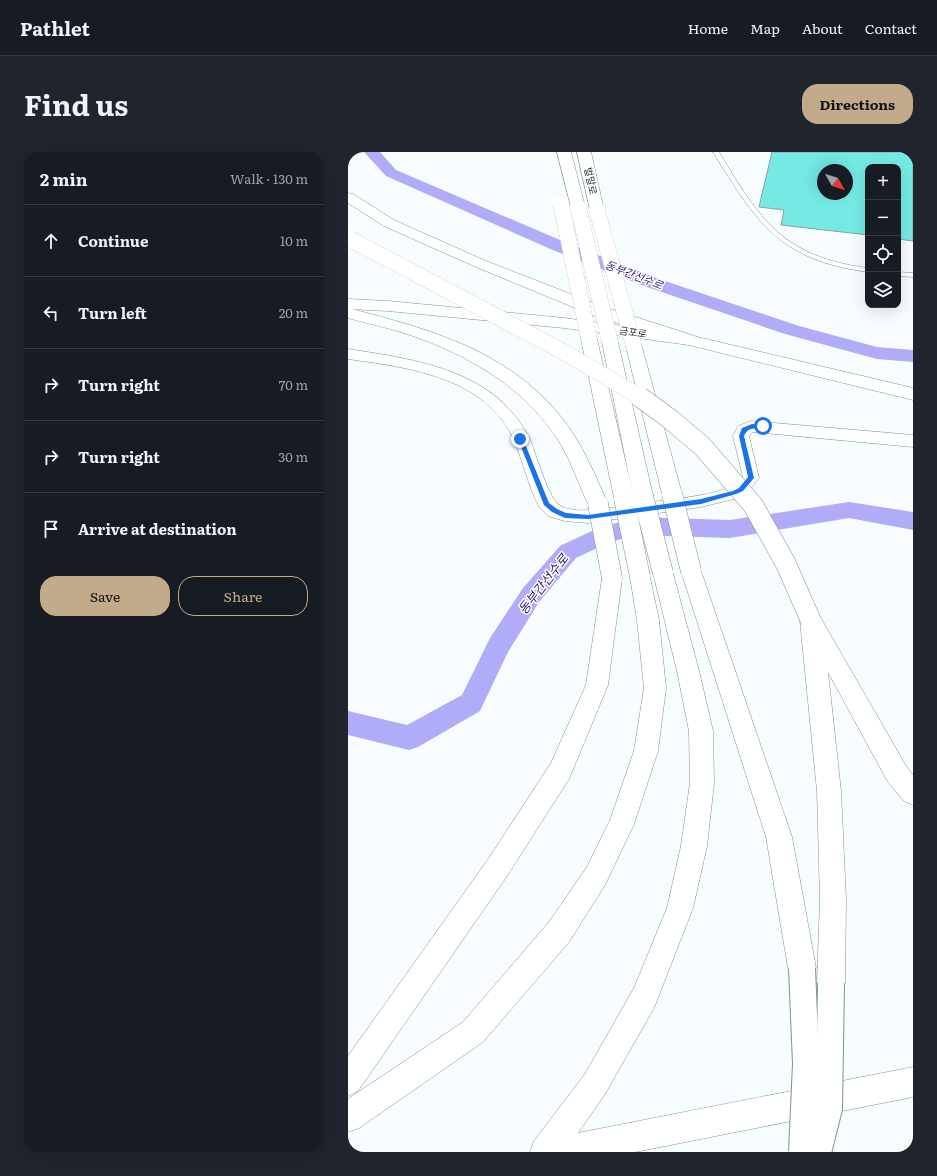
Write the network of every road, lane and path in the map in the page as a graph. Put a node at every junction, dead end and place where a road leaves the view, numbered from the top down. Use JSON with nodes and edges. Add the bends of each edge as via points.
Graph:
{"nodes":[{"id":1,"x":560,"y":152,"type":"edge"},
{"id":2,"x":564,"y":152,"type":"edge"},
{"id":3,"x":584,"y":152,"type":"edge"},
{"id":4,"x":716,"y":152,"type":"edge"},
{"id":5,"x":348,"y":197,"type":"edge"},
{"id":6,"x":349,"y":239,"type":"edge"},
{"id":7,"x":865,"y":270,"type":"edge"},
{"id":8,"x":901,"y":274,"type":"edge"},
{"id":9,"x":913,"y":275,"type":"edge"},
{"id":10,"x":348,"y":304,"type":"edge"},
{"id":11,"x":348,"y":313,"type":"edge"},
{"id":12,"x":689,"y":340,"type":"junction"},
{"id":13,"x":348,"y":354,"type":"edge"},
{"id":14,"x":913,"y":394,"type":"edge"},
{"id":15,"x":913,"y":441,"type":"edge"},
{"id":16,"x":652,"y":575,"type":"junction"},
{"id":17,"x":811,"y":621,"type":"junction"},
{"id":18,"x":913,"y":793,"type":"edge"},
{"id":19,"x":348,"y":1081,"type":"edge"},
{"id":20,"x":913,"y":1082,"type":"edge"},
{"id":21,"x":348,"y":1117,"type":"edge"},
{"id":22,"x":545,"y":1152,"type":"edge"},
{"id":23,"x":558,"y":1152,"type":"edge"},
{"id":24,"x":802,"y":1152,"type":"edge"},
{"id":25,"x":818,"y":1152,"type":"edge"}],
"edges":[{"from":1,"to":16,"type":"main road","bridge":true,"via":[[561,204],[589,339],[624,498]]},
{"from":2,"to":16,"type":"main road","name":"벌말로","bridge":true,"via":[[610,342],[643,496]]},
{"from":3,"to":24,"type":"main road","name":"벌말로","bridge":true,"via":[[691,571],[779,837],[802,968],[806,1064]]},
{"from":4,"to":7,"type":"lane","via":[[756,215],[781,239],[824,262]]},
{"from":5,"to":12,"type":"main road","via":[[389,223],[488,267],[598,311]]},
{"from":6,"to":17,"type":"main road","bridge":true,"via":[[562,350],[635,393],[670,419],[702,446],[753,505],[786,564]]},
{"from":8,"to":9,"type":"lane"},
{"from":10,"to":12,"type":"main road","name":"금포로","via":[[564,323]]},
{"from":11,"to":19,"type":"main road","bridge":true,"via":[[424,334],[463,350],[496,369],[531,396],[554,422],[578,459],[598,504],[612,578],[597,685],[560,771],[498,867]]},
{"from":12,"to":14,"type":"main road","name":"금포로"},
{"from":13,"to":15,"type":"street","via":[[442,373],[475,388],[489,398],[512,424],[546,504],[554,511],[565,515],[595,516],[701,501],[734,493],[751,478],[741,436],[744,430],[752,426]]},
{"from":16,"to":21,"type":"main road","via":[[648,620],[655,688],[646,751],[622,824],[596,876],[559,932],[473,1032]]},
{"from":16,"to":22,"type":"main road","via":[[688,671],[700,731],[702,783],[694,846],[680,908],[644,998],[596,1084]]},
{"from":17,"to":18,"type":"main road","via":[[898,774]]},
{"from":17,"to":25,"type":"main road","bridge":true,"via":[[829,791],[833,900],[829,1108]]},
{"from":20,"to":23,"type":"main road"}]}
